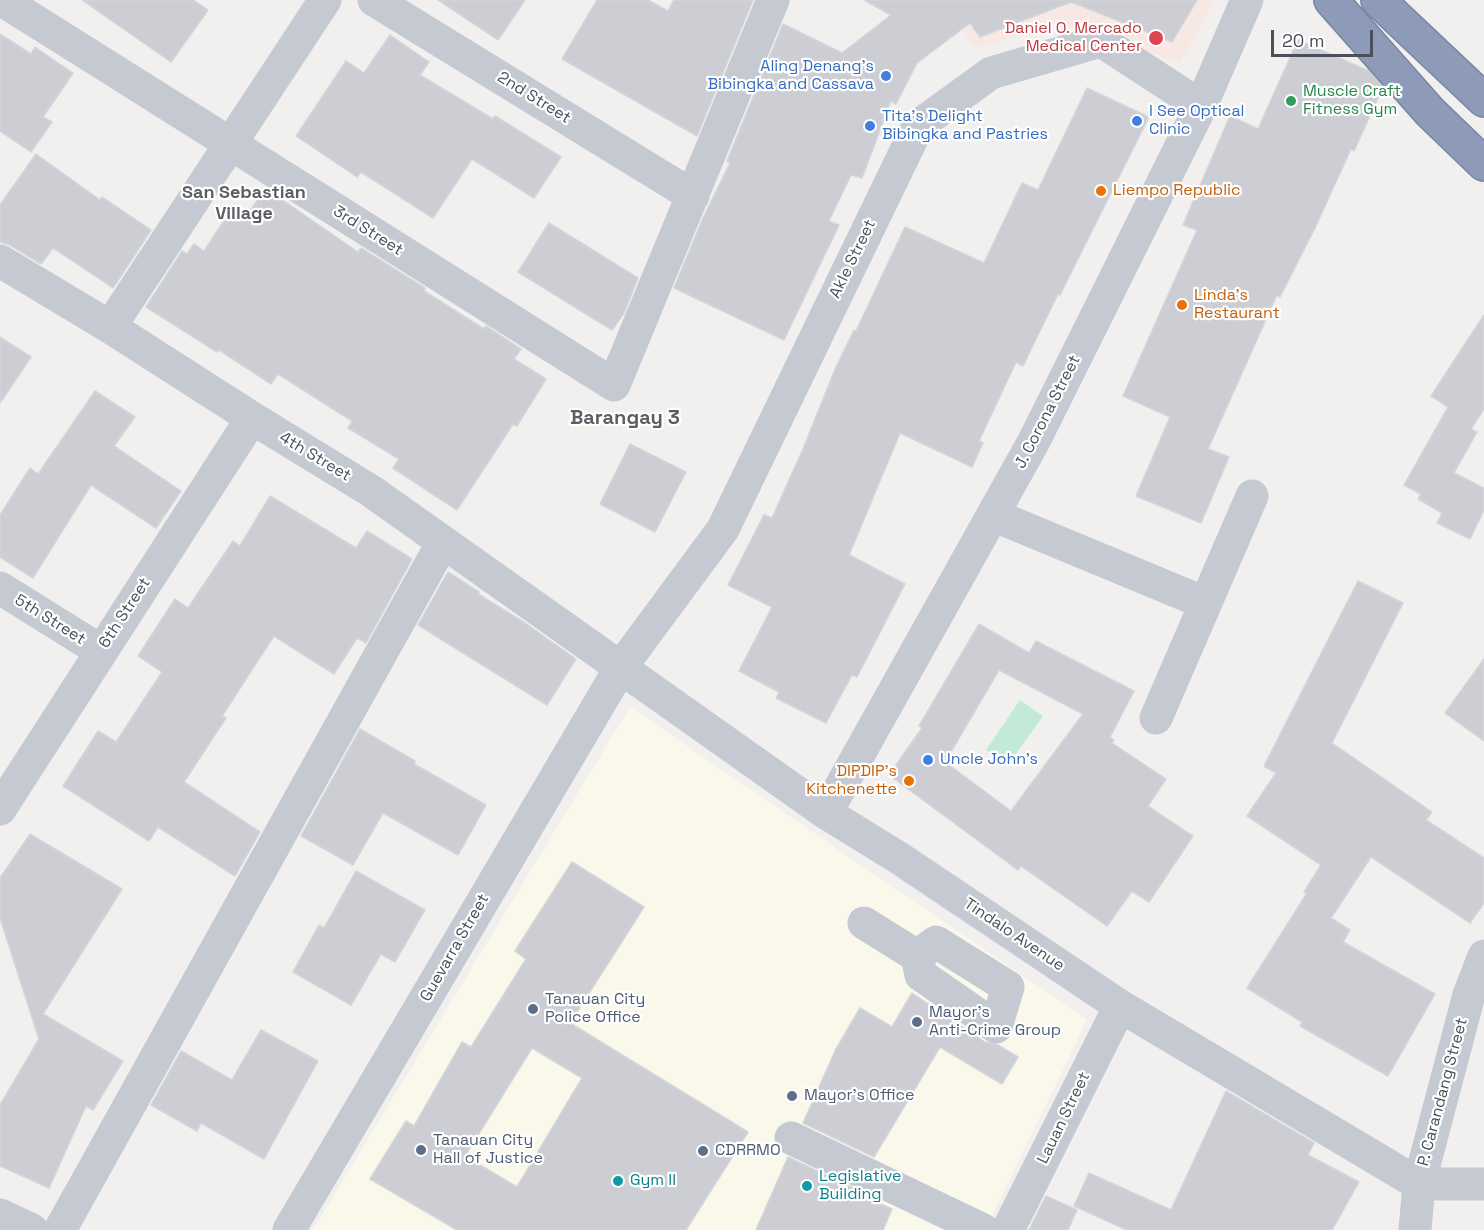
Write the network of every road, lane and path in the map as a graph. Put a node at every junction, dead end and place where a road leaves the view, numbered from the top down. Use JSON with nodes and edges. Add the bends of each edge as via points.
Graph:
{"nodes":[{"id":1,"x":2,"y":0,"type":"edge"},
{"id":2,"x":325,"y":0,"type":"edge"},
{"id":3,"x":374,"y":0,"type":"edge"},
{"id":4,"x":773,"y":0,"type":"edge"},
{"id":5,"x":1247,"y":0,"type":"edge"},
{"id":6,"x":1330,"y":0,"type":"edge"},
{"id":7,"x":1378,"y":0,"type":"edge"},
{"id":8,"x":1484,"y":100,"type":"edge"},
{"id":9,"x":1201,"y":106,"type":"junction"},
{"id":10,"x":230,"y":144,"type":"junction"},
{"id":11,"x":1484,"y":164,"type":"edge"},
{"id":12,"x":693,"y":196,"type":"junction"},
{"id":13,"x":0,"y":261,"type":"edge"},
{"id":14,"x":110,"y":327,"type":"junction"},
{"id":15,"x":252,"y":418,"type":"junction"},
{"id":16,"x":1252,"y":496,"type":"dead end"},
{"id":17,"x":993,"y":515,"type":"junction"},
{"id":18,"x":443,"y":542,"type":"junction"},
{"id":19,"x":0,"y":588,"type":"edge"},
{"id":20,"x":1205,"y":603,"type":"junction"},
{"id":21,"x":101,"y":651,"type":"junction"},
{"id":22,"x":621,"y":667,"type":"junction"},
{"id":23,"x":1156,"y":718,"type":"dead end"},
{"id":24,"x":0,"y":809,"type":"edge"},
{"id":25,"x":826,"y":813,"type":"junction"},
{"id":26,"x":864,"y":923,"type":"dead end"},
{"id":27,"x":917,"y":956,"type":"dead end"},
{"id":28,"x":1484,"y":956,"type":"edge"},
{"id":29,"x":1120,"y":1006,"type":"junction"},
{"id":30,"x":792,"y":1138,"type":"dead end"},
{"id":31,"x":1419,"y":1184,"type":"junction"},
{"id":32,"x":1484,"y":1184,"type":"edge"},
{"id":33,"x":0,"y":1215,"type":"edge"},
{"id":34,"x":32,"y":1230,"type":"edge"},
{"id":35,"x":60,"y":1230,"type":"edge"},
{"id":36,"x":289,"y":1230,"type":"edge"},
{"id":37,"x":983,"y":1230,"type":"edge"},
{"id":38,"x":1008,"y":1230,"type":"edge"},
{"id":39,"x":1415,"y":1230,"type":"edge"}],
"edges":[{"from":1,"to":10,"type":"street","name":"3rd Street"},
{"from":2,"to":10,"type":"street"},
{"from":3,"to":12,"type":"street","name":"2nd Street"},
{"from":4,"to":12,"type":"street"},
{"from":5,"to":9,"type":"street","name":"J. Corona Street"},
{"from":6,"to":11,"type":"highway","via":[[1430,112]]},
{"from":7,"to":8,"type":"highway"},
{"from":9,"to":17,"type":"street","name":"J. Corona Street","via":[[1034,441]]},
{"from":9,"to":22,"type":"street","name":"Akle Street","via":[[1101,41],[991,73],[918,126],[723,529]]},
{"from":10,"to":12,"type":"street","name":"3rd Street","via":[[614,385]]},
{"from":10,"to":14,"type":"street"},
{"from":13,"to":14,"type":"street","name":"4th Street"},
{"from":14,"to":15,"type":"street","name":"4th Street"},
{"from":15,"to":18,"type":"street","name":"4th Street","via":[[371,491]]},
{"from":15,"to":21,"type":"street","name":"6th Street"},
{"from":16,"to":20,"type":"street"},
{"from":17,"to":20,"type":"street"},
{"from":17,"to":25,"type":"street","name":"J. Corona Street"},
{"from":18,"to":22,"type":"street","name":"4th Street"},
{"from":18,"to":35,"type":"street"},
{"from":19,"to":21,"type":"street","name":"5th Street"},
{"from":20,"to":23,"type":"street"},
{"from":21,"to":24,"type":"street","name":"6th Street"},
{"from":22,"to":25,"type":"street","name":"Tindalo Avenue"},
{"from":22,"to":36,"type":"street","name":"Guevarra Street"},
{"from":25,"to":29,"type":"street","name":"Tindalo Avenue"},
{"from":26,"to":27,"type":"street"},
{"from":28,"to":31,"type":"street","name":"P. Carandang Street","via":[[1469,995]]},
{"from":29,"to":31,"type":"street","name":"Tindalo Avenue"},
{"from":29,"to":38,"type":"street","name":"Lauan Street"},
{"from":30,"to":37,"type":"street"},
{"from":31,"to":32,"type":"street"},
{"from":31,"to":39,"type":"street","name":"P. Carandang Street"},
{"from":33,"to":34,"type":"street"}]}
